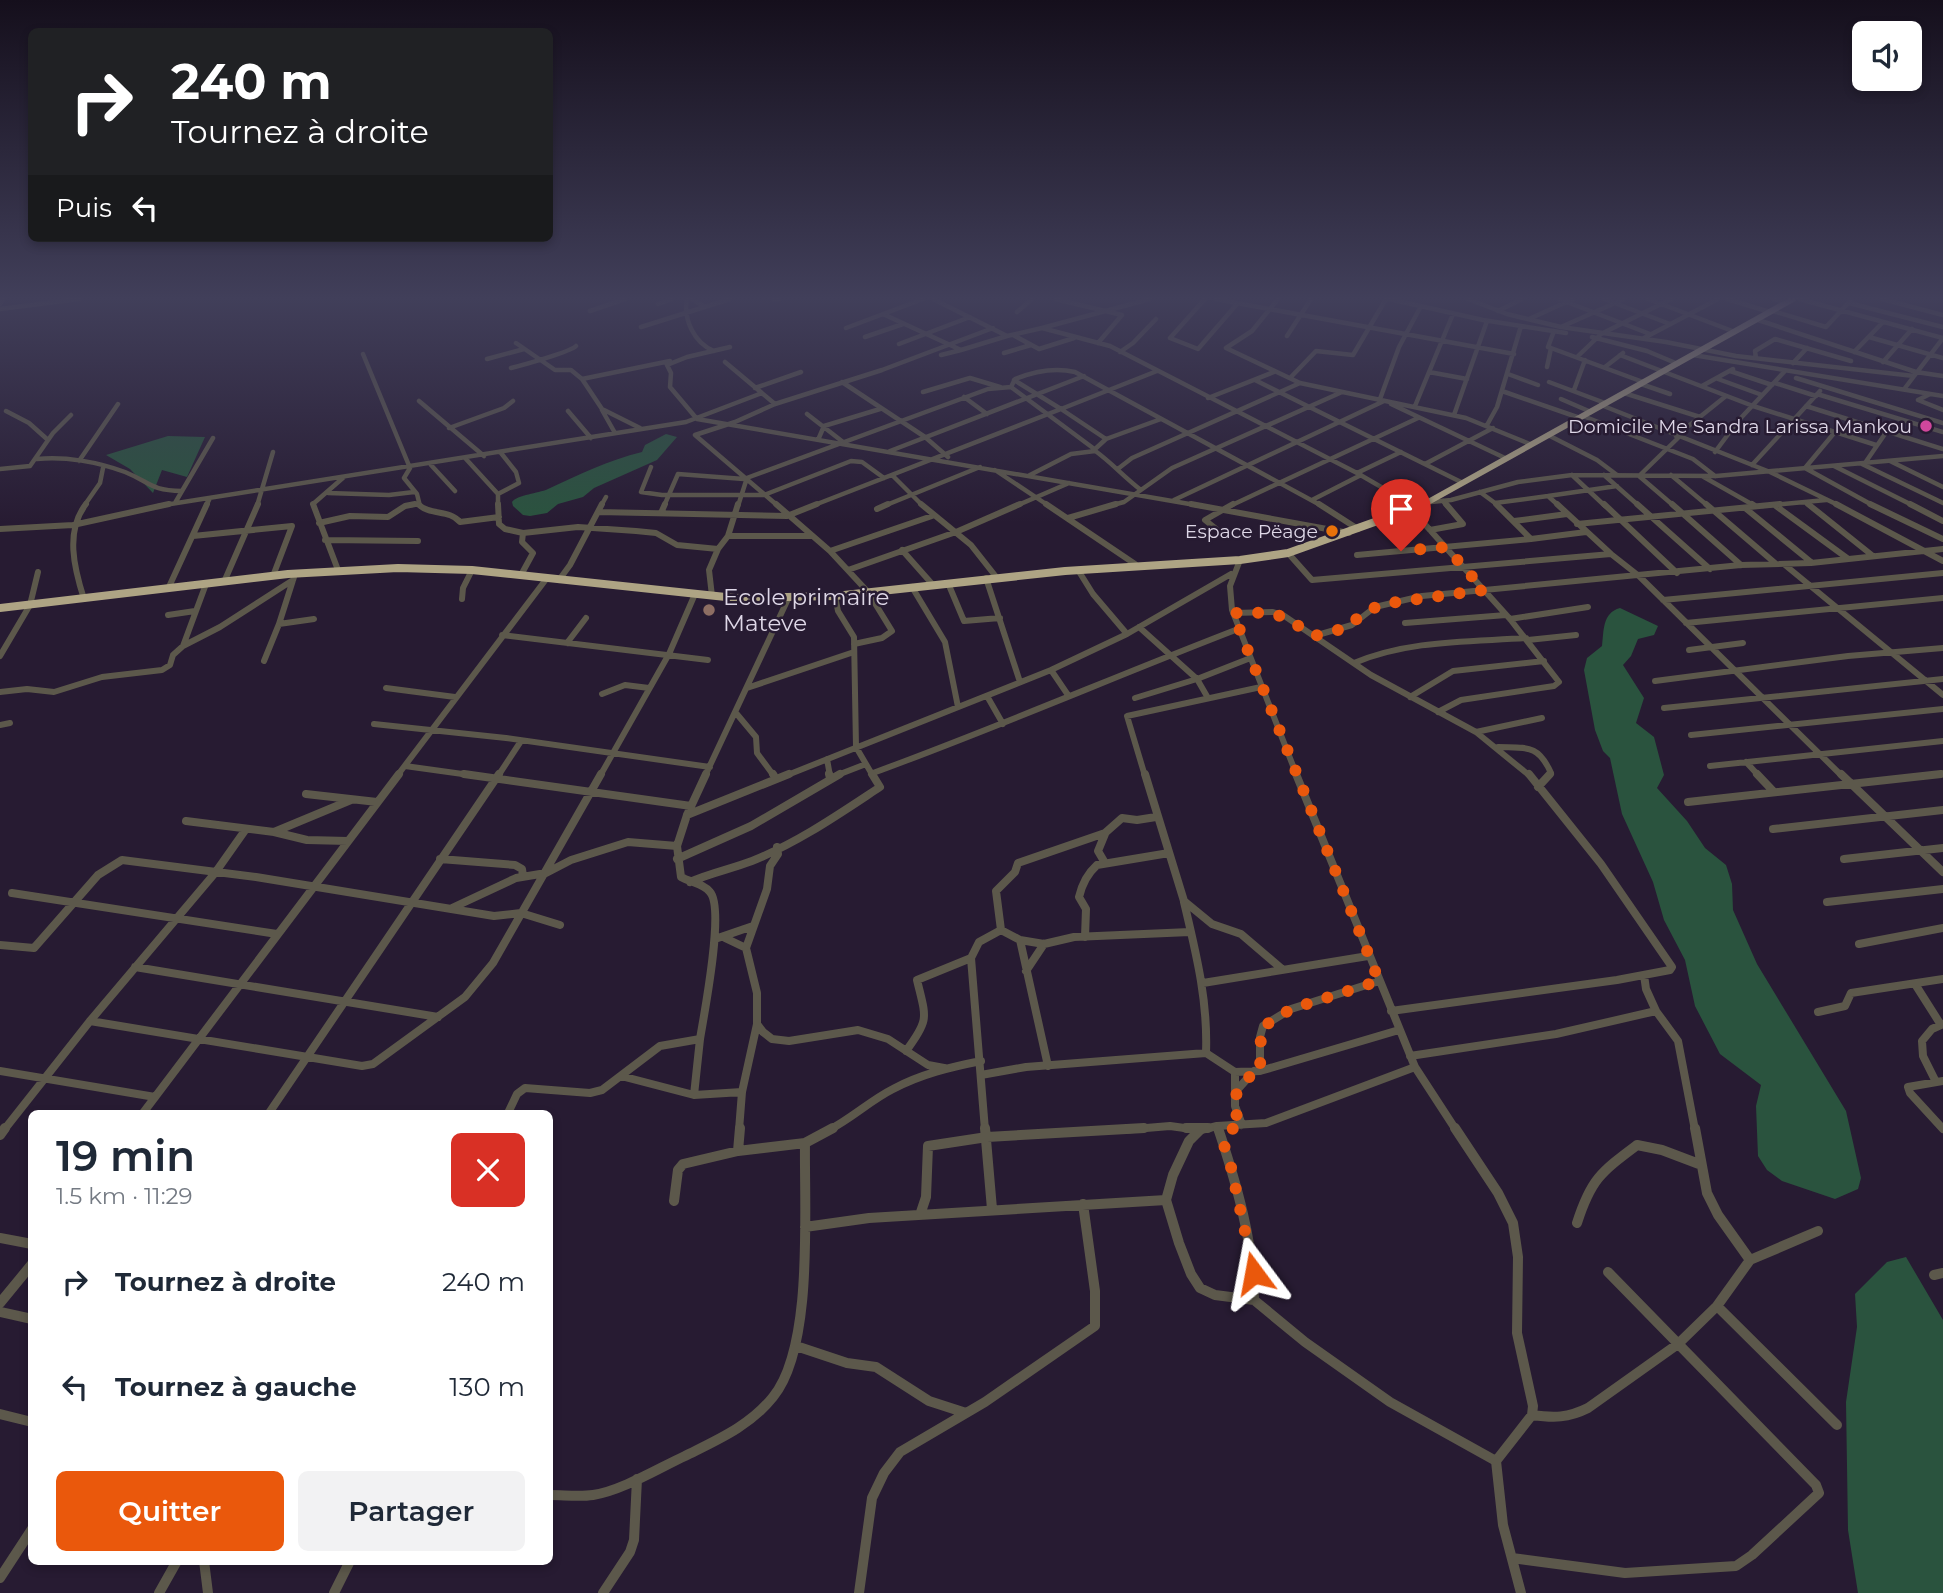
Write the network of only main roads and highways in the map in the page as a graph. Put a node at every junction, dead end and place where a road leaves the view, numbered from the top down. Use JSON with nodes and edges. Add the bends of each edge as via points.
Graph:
{"nodes":[{"id":1,"x":1660,"y":373,"type":"edge"},
{"id":2,"x":0,"y":608,"type":"edge"}],
"edges":[{"from":1,"to":2,"type":"highway","via":[[1431,502],[1288,553],[1240,560],[1135,564],[788,599],[712,596],[472,570],[338,570]]}]}
